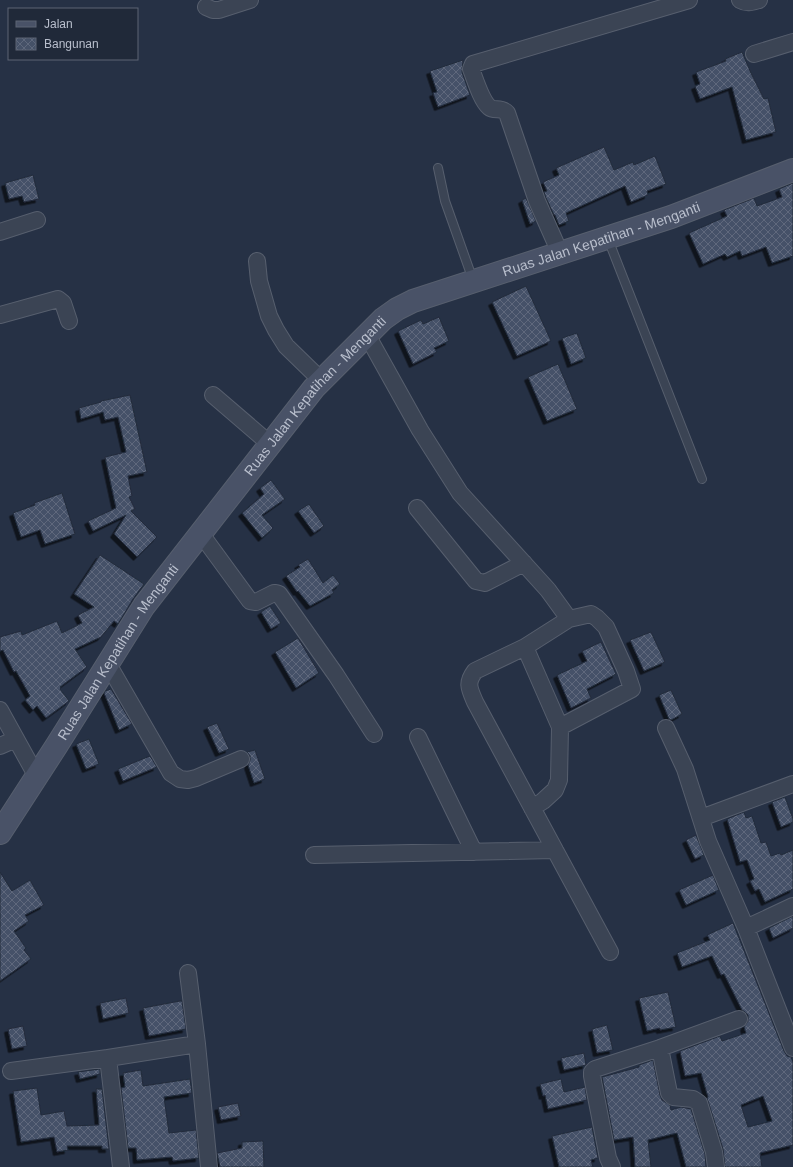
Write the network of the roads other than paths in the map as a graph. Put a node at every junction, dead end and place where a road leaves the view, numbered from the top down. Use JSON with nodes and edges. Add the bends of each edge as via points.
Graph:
{"nodes":[{"id":1,"x":250,"y":0,"type":"edge"},
{"id":2,"x":689,"y":0,"type":"edge"},
{"id":3,"x":740,"y":0,"type":"edge"},
{"id":4,"x":759,"y":0,"type":"edge"},
{"id":5,"x":206,"y":7,"type":"dead end"},
{"id":6,"x":793,"y":42,"type":"edge"},
{"id":7,"x":754,"y":54,"type":"dead end"},
{"id":8,"x":438,"y":168,"type":"dead end"},
{"id":9,"x":793,"y":170,"type":"edge"},
{"id":10,"x":37,"y":220,"type":"dead end"},
{"id":11,"x":0,"y":232,"type":"edge"},
{"id":12,"x":607,"y":238,"type":"junction"},
{"id":13,"x":560,"y":253,"type":"junction"},
{"id":14,"x":257,"y":261,"type":"dead end"},
{"id":15,"x":474,"y":281,"type":"junction"},
{"id":16,"x":0,"y":315,"type":"edge"},
{"id":17,"x":69,"y":320,"type":"dead end"},
{"id":18,"x":367,"y":335,"type":"junction"},
{"id":19,"x":321,"y":380,"type":"junction"},
{"id":20,"x":213,"y":395,"type":"dead end"},
{"id":21,"x":270,"y":444,"type":"junction"},
{"id":22,"x":702,"y":479,"type":"dead end"},
{"id":23,"x":417,"y":508,"type":"dead end"},
{"id":24,"x":201,"y":534,"type":"junction"},
{"id":25,"x":524,"y":563,"type":"junction"},
{"id":26,"x":569,"y":619,"type":"junction"},
{"id":27,"x":524,"y":647,"type":"junction"},
{"id":28,"x":108,"y":664,"type":"junction"},
{"id":29,"x":0,"y":710,"type":"edge"},
{"id":30,"x":560,"y":727,"type":"junction"},
{"id":31,"x":666,"y":728,"type":"dead end"},
{"id":32,"x":374,"y":734,"type":"dead end"},
{"id":33,"x":418,"y":737,"type":"dead end"},
{"id":34,"x":16,"y":739,"type":"junction"},
{"id":35,"x":0,"y":746,"type":"edge"},
{"id":36,"x":241,"y":759,"type":"dead end"},
{"id":37,"x":37,"y":777,"type":"junction"},
{"id":38,"x":793,"y":784,"type":"edge"},
{"id":39,"x":532,"y":808,"type":"junction"},
{"id":40,"x":701,"y":818,"type":"junction"},
{"id":41,"x":0,"y":833,"type":"edge"},
{"id":42,"x":554,"y":850,"type":"junction"},
{"id":43,"x":474,"y":852,"type":"junction"},
{"id":44,"x":314,"y":854,"type":"dead end"},
{"id":45,"x":793,"y":906,"type":"edge"},
{"id":46,"x":746,"y":928,"type":"junction"},
{"id":47,"x":610,"y":952,"type":"dead end"},
{"id":48,"x":188,"y":973,"type":"dead end"},
{"id":49,"x":739,"y":1019,"type":"dead end"},
{"id":50,"x":197,"y":1044,"type":"junction"},
{"id":51,"x":660,"y":1048,"type":"junction"},
{"id":52,"x":793,"y":1048,"type":"edge"},
{"id":53,"x":108,"y":1058,"type":"junction"},
{"id":54,"x":12,"y":1071,"type":"dead end"},
{"id":55,"x":121,"y":1167,"type":"edge"},
{"id":56,"x":209,"y":1167,"type":"edge"},
{"id":57,"x":612,"y":1167,"type":"edge"},
{"id":58,"x":716,"y":1167,"type":"edge"}],
"edges":[{"from":1,"to":5,"type":"street","via":[[219,10]]},
{"from":2,"to":13,"type":"street","via":[[473,64],[471,69],[480,94],[489,107],[507,113],[537,201]]},
{"from":3,"to":4,"type":"street","via":[[744,3]]},
{"from":6,"to":7,"type":"street"},
{"from":8,"to":15,"type":"lane","via":[[445,201]]},
{"from":9,"to":12,"type":"main road","name":"Ruas Jalan Kepatihan - Menganti","via":[[671,217]]},
{"from":10,"to":11,"type":"street"},
{"from":12,"to":13,"type":"main road","name":"Ruas Jalan Kepatihan - Menganti"},
{"from":12,"to":22,"type":"lane"},
{"from":13,"to":15,"type":"main road","name":"Ruas Jalan Kepatihan - Menganti"},
{"from":14,"to":19,"type":"street","via":[[260,286],[276,330],[286,346]]},
{"from":15,"to":18,"type":"main road","name":"Ruas Jalan Kepatihan - Menganti","via":[[403,306],[383,319]]},
{"from":16,"to":17,"type":"street","via":[[58,299],[63,303]]},
{"from":18,"to":19,"type":"main road","name":"Ruas Jalan Kepatihan - Menganti"},
{"from":18,"to":25,"type":"street","via":[[420,430],[460,493]]},
{"from":19,"to":21,"type":"main road","name":"Ruas Jalan Kepatihan - Menganti"},
{"from":20,"to":21,"type":"street"},
{"from":21,"to":24,"type":"main road","name":"Ruas Jalan Kepatihan - Menganti"},
{"from":23,"to":25,"type":"street","via":[[476,581],[484,583]]},
{"from":24,"to":28,"type":"main road","name":"Ruas Jalan Kepatihan - Menganti","via":[[144,606]]},
{"from":24,"to":32,"type":"street","via":[[250,601],[256,602],[274,593],[279,594]]},
{"from":25,"to":26,"type":"street"},
{"from":26,"to":27,"type":"street"},
{"from":26,"to":30,"type":"street","via":[[591,614],[606,627],[632,689]]},
{"from":27,"to":30,"type":"street"},
{"from":27,"to":39,"type":"street","via":[[475,671],[470,678],[469,687]]},
{"from":28,"to":36,"type":"street","via":[[170,773],[188,780]]},
{"from":28,"to":37,"type":"main road","name":"Ruas Jalan Kepatihan - Menganti"},
{"from":29,"to":34,"type":"street"},
{"from":30,"to":39,"type":"street","via":[[559,780],[555,790]]},
{"from":31,"to":40,"type":"street","via":[[685,769]]},
{"from":33,"to":43,"type":"street"},
{"from":34,"to":35,"type":"street"},
{"from":34,"to":37,"type":"street"},
{"from":37,"to":41,"type":"main road","name":"Ruas Jalan Kepatihan - Menganti"},
{"from":38,"to":40,"type":"street"},
{"from":39,"to":42,"type":"street"},
{"from":40,"to":46,"type":"street","via":[[708,842]]},
{"from":42,"to":43,"type":"street"},
{"from":42,"to":47,"type":"street"},
{"from":43,"to":44,"type":"street"},
{"from":45,"to":46,"type":"street"},
{"from":46,"to":52,"type":"street"},
{"from":48,"to":50,"type":"street"},
{"from":49,"to":51,"type":"street"},
{"from":50,"to":53,"type":"street"},
{"from":50,"to":56,"type":"street"},
{"from":51,"to":57,"type":"street","via":[[592,1072],[608,1158]]},
{"from":51,"to":58,"type":"street","via":[[669,1093],[673,1097],[693,1099],[699,1103]]},
{"from":53,"to":54,"type":"street"},
{"from":53,"to":55,"type":"street"}]}
